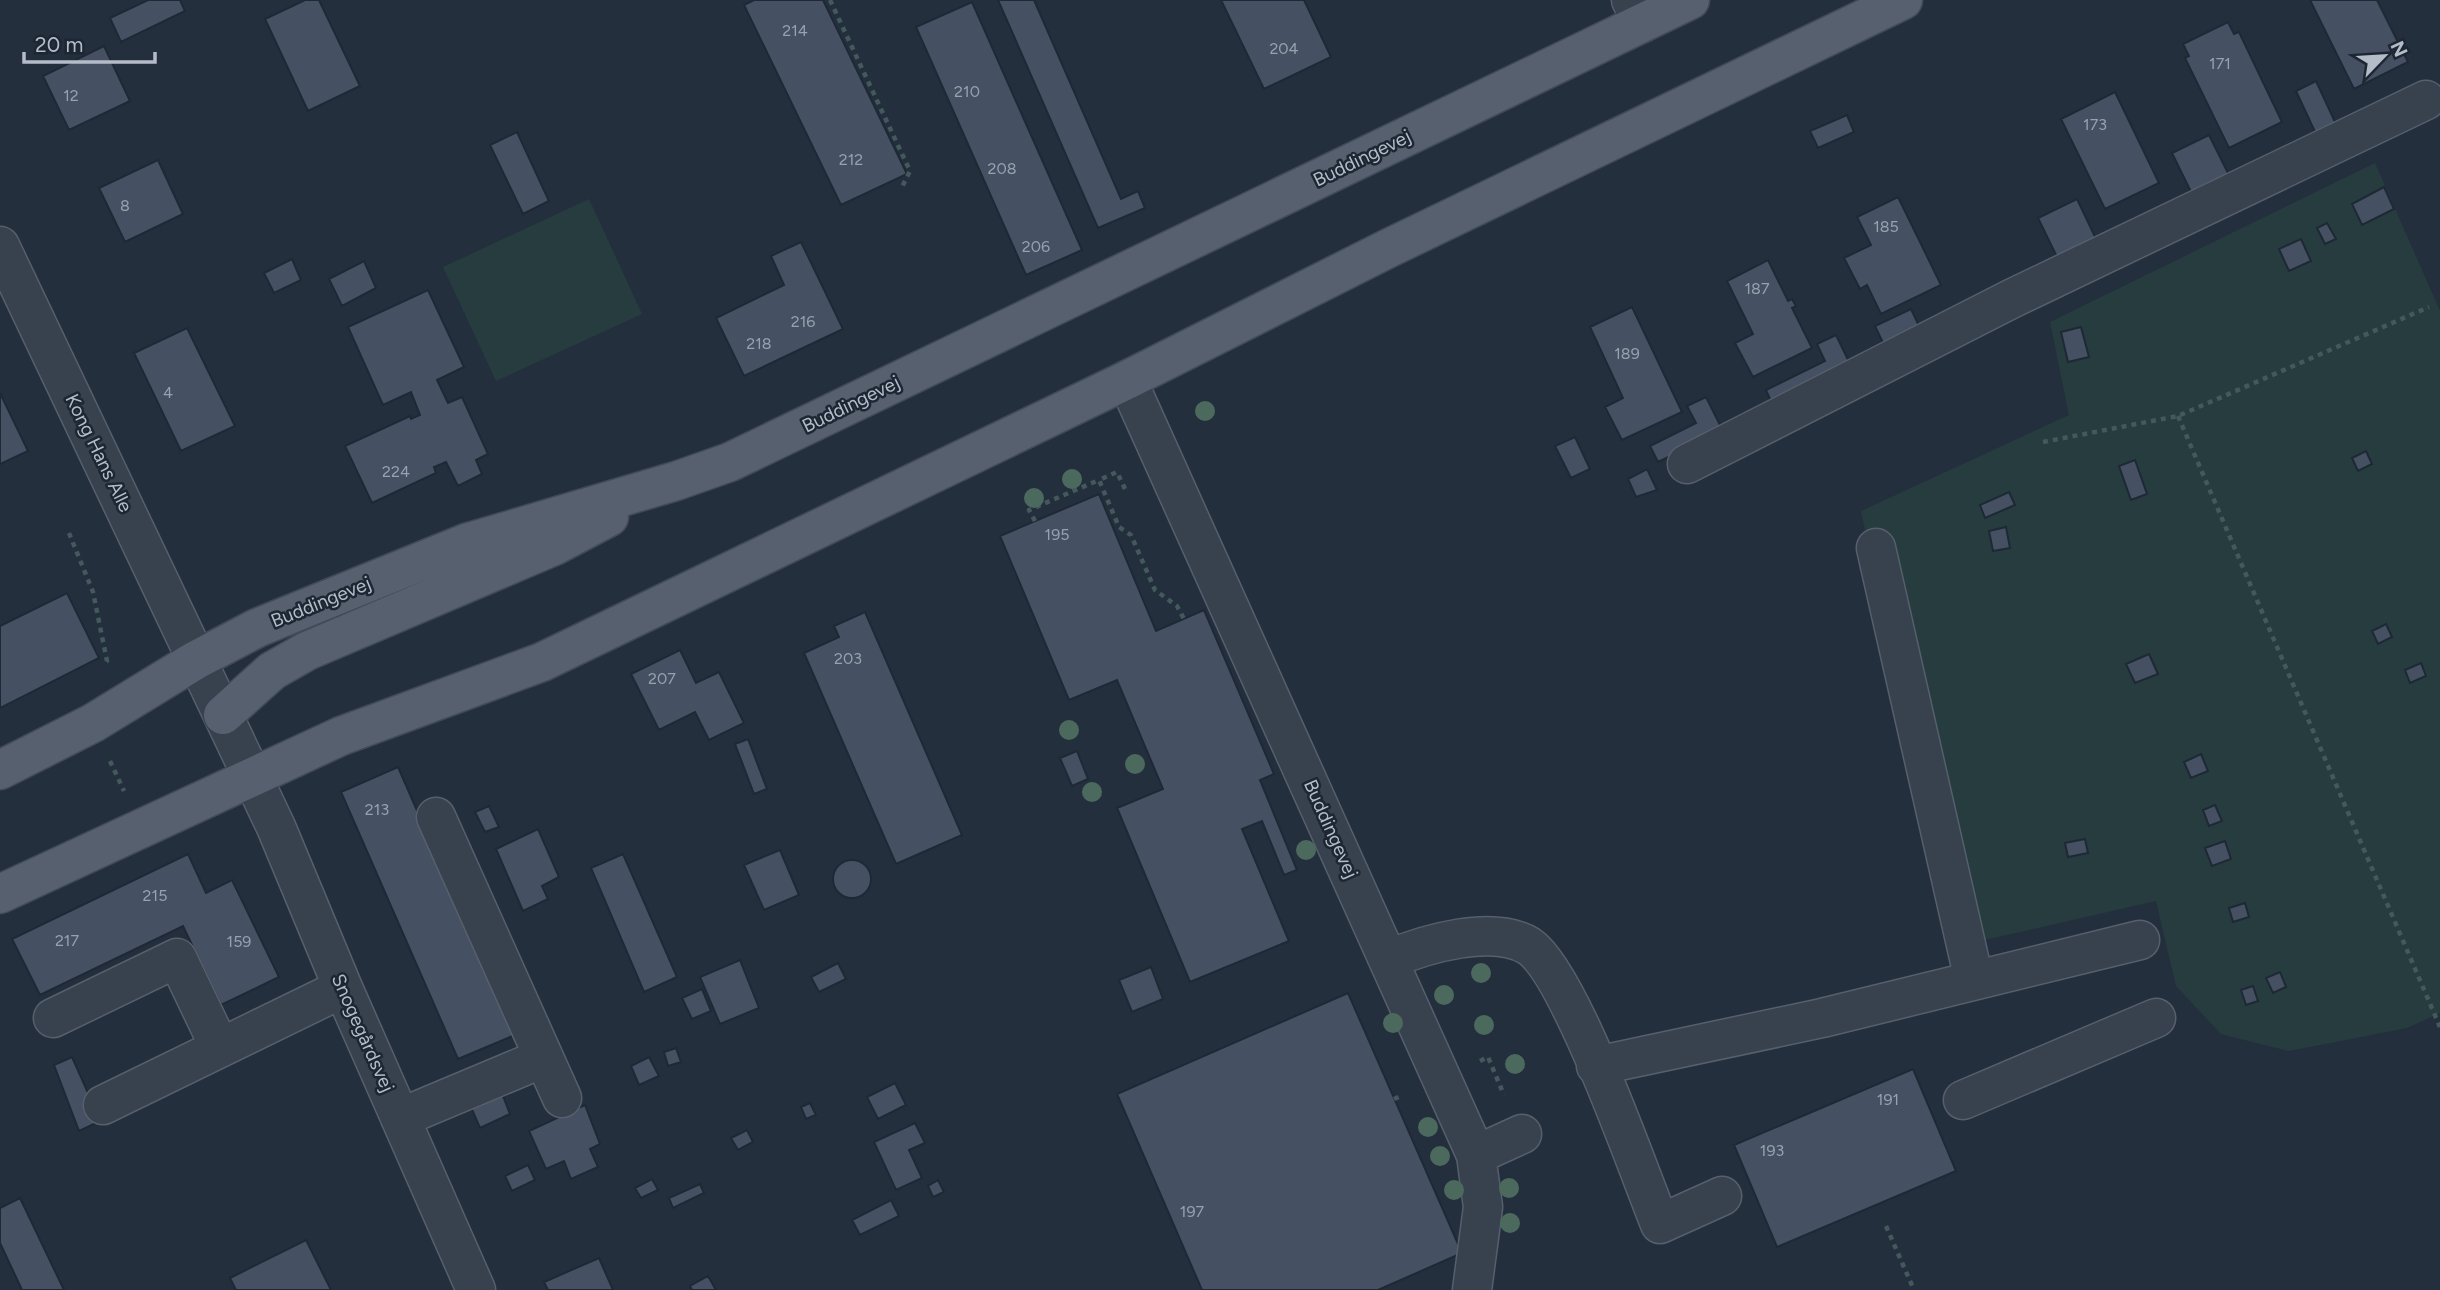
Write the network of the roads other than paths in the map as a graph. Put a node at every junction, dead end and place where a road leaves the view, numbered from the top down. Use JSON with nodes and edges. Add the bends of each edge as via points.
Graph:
{"nodes":[{"id":1,"x":1689,"y":0,"type":"edge"},
{"id":2,"x":1903,"y":0,"type":"edge"},
{"id":3,"x":1637,"y":12,"type":"edge"},
{"id":4,"x":2426,"y":100,"type":"dead end"},
{"id":5,"x":0,"y":246,"type":"edge"},
{"id":6,"x":1127,"y":380,"type":"junction"},
{"id":7,"x":1687,"y":464,"type":"dead end"},
{"id":8,"x":676,"y":481,"type":"junction"},
{"id":9,"x":1875,"y":548,"type":"dead end"},
{"id":10,"x":196,"y":660,"type":"junction"},
{"id":11,"x":223,"y":715,"type":"junction"},
{"id":12,"x":0,"y":770,"type":"edge"},
{"id":13,"x":251,"y":776,"type":"junction"},
{"id":14,"x":436,"y":817,"type":"dead end"},
{"id":15,"x":0,"y":894,"type":"edge"},
{"id":16,"x":2140,"y":940,"type":"dead end"},
{"id":17,"x":1390,"y":959,"type":"junction"},
{"id":18,"x":1974,"y":980,"type":"junction"},
{"id":19,"x":343,"y":988,"type":"junction"},
{"id":20,"x":53,"y":1017,"type":"dead end"},
{"id":21,"x":2156,"y":1018,"type":"dead end"},
{"id":22,"x":220,"y":1048,"type":"junction"},
{"id":23,"x":543,"y":1058,"type":"junction"},
{"id":24,"x":1596,"y":1066,"type":"junction"},
{"id":25,"x":562,"y":1098,"type":"dead end"},
{"id":26,"x":1963,"y":1100,"type":"dead end"},
{"id":27,"x":103,"y":1105,"type":"dead end"},
{"id":28,"x":400,"y":1118,"type":"junction"},
{"id":29,"x":1522,"y":1134,"type":"dead end"},
{"id":30,"x":1476,"y":1155,"type":"junction"},
{"id":31,"x":1722,"y":1196,"type":"dead end"},
{"id":32,"x":476,"y":1290,"type":"edge"},
{"id":33,"x":1472,"y":1290,"type":"edge"}],
"edges":[{"from":1,"to":3,"type":"main road","name":"Buddingevej"},
{"from":2,"to":6,"type":"main road"},
{"from":3,"to":8,"type":"main road","name":"Buddingevej","via":[[730,462]]},
{"from":4,"to":7,"type":"street","via":[[2013,298]]},
{"from":5,"to":10,"type":"street","name":"Kong Hans Alle"},
{"from":6,"to":13,"type":"main road","via":[[542,662],[341,736]]},
{"from":6,"to":17,"type":"street","name":"Buddingevej"},
{"from":8,"to":10,"type":"main road","name":"Buddingevej","via":[[466,543],[257,628]]},
{"from":8,"to":11,"type":"main road","via":[[554,545],[306,651],[263,678]]},
{"from":9,"to":18,"type":"street"},
{"from":10,"to":11,"type":"street","name":"Kong Hans Alle"},
{"from":10,"to":12,"type":"main road","name":"Buddingevej","via":[[93,723]]},
{"from":11,"to":13,"type":"street","name":"Snogegårdsvej"},
{"from":13,"to":15,"type":"main road"},
{"from":13,"to":19,"type":"street","name":"Snogegårdsvej"},
{"from":14,"to":23,"type":"street"},
{"from":16,"to":18,"type":"street"},
{"from":17,"to":24,"type":"street","via":[[1419,946],[1485,935],[1528,946],[1556,977]]},
{"from":17,"to":30,"type":"street","name":"Buddingevej"},
{"from":18,"to":24,"type":"street"},
{"from":19,"to":22,"type":"street"},
{"from":19,"to":28,"type":"street","name":"Snogegårdsvej"},
{"from":20,"to":22,"type":"street","via":[[177,958]]},
{"from":21,"to":26,"type":"street"},
{"from":22,"to":27,"type":"street"},
{"from":23,"to":25,"type":"street"},
{"from":23,"to":28,"type":"street"},
{"from":24,"to":31,"type":"street","via":[[1660,1224]]},
{"from":28,"to":32,"type":"street","name":"Snogegårdsvej"},
{"from":29,"to":30,"type":"street"},
{"from":30,"to":33,"type":"street","name":"Buddingevej","via":[[1483,1207]]}]}
